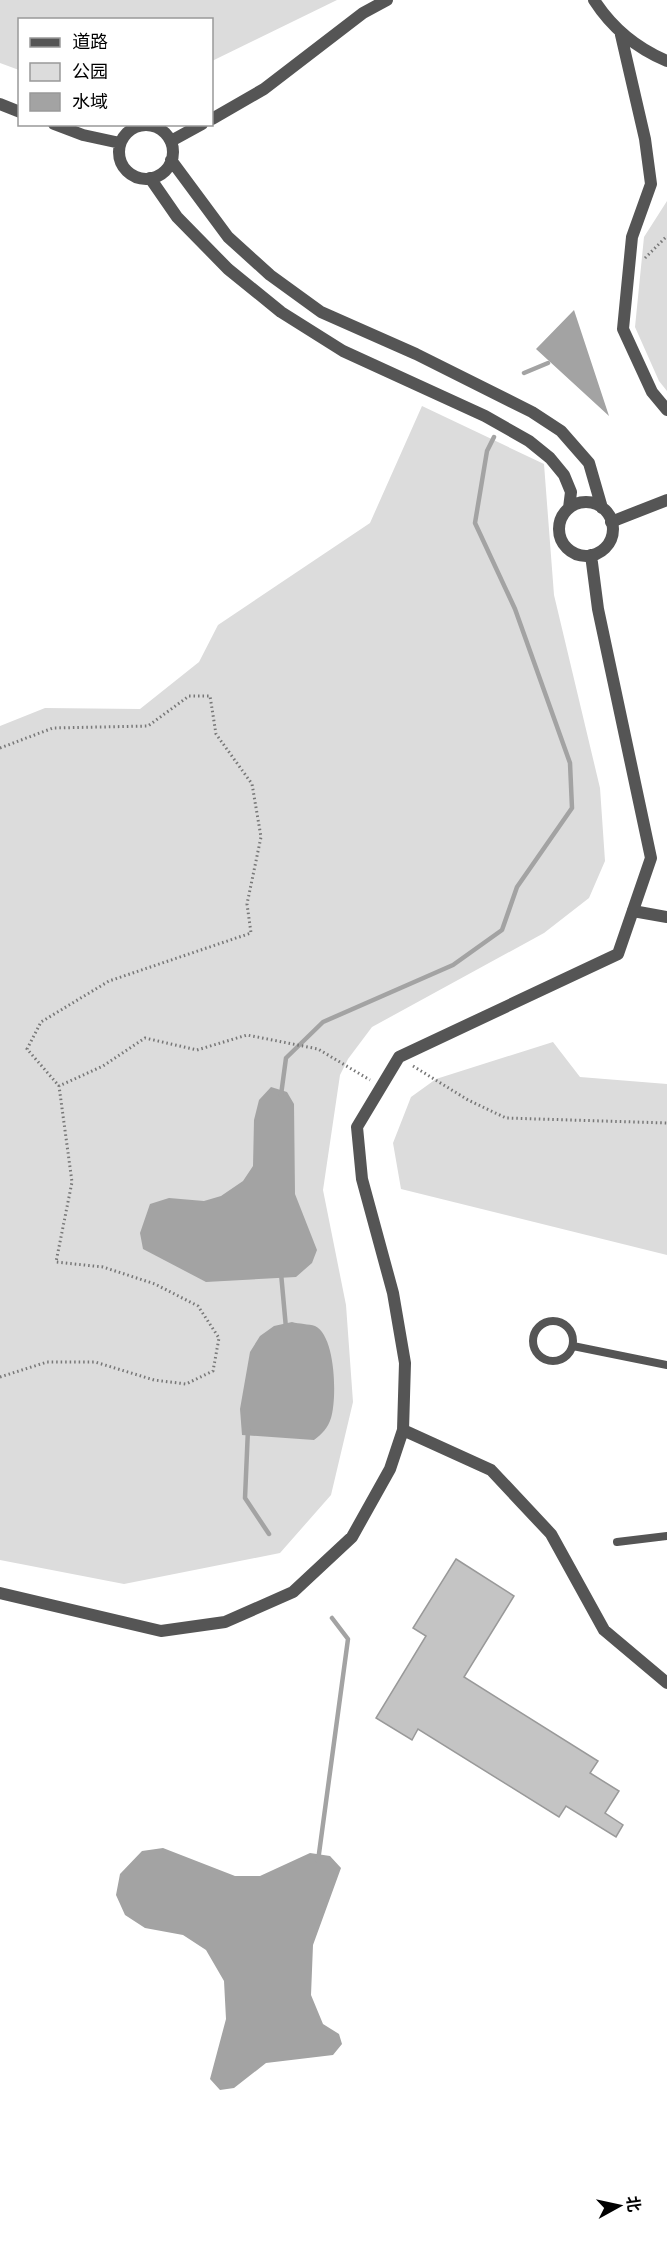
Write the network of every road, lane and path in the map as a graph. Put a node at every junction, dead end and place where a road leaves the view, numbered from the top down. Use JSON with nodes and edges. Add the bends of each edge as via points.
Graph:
{"nodes":[{"id":1,"x":387,"y":0,"type":"edge"},
{"id":2,"x":594,"y":0,"type":"edge"},
{"id":3,"x":621,"y":35,"type":"junction"},
{"id":4,"x":667,"y":61,"type":"edge"},
{"id":5,"x":0,"y":105,"type":"edge"},
{"id":6,"x":18,"y":111,"type":"edge"},
{"id":7,"x":213,"y":118,"type":"edge"},
{"id":8,"x":59,"y":126,"type":"edge"},
{"id":9,"x":137,"y":126,"type":"edge"},
{"id":10,"x":146,"y":126,"type":"edge"},
{"id":11,"x":198,"y":126,"type":"edge"},
{"id":12,"x":171,"y":141,"type":"junction"},
{"id":13,"x":120,"y":142,"type":"junction"},
{"id":14,"x":171,"y":160,"type":"junction"},
{"id":15,"x":150,"y":178,"type":"junction"},
{"id":16,"x":667,"y":236,"type":"edge"},
{"id":17,"x":629,"y":274,"type":"junction"},
{"id":18,"x":667,"y":410,"type":"edge"},
{"id":19,"x":667,"y":500,"type":"edge"},
{"id":20,"x":569,"y":508,"type":"junction"},
{"id":21,"x":602,"y":508,"type":"junction"},
{"id":22,"x":611,"y":522,"type":"junction"},
{"id":23,"x":591,"y":555,"type":"junction"},
{"id":24,"x":0,"y":747,"type":"edge"},
{"id":25,"x":633,"y":911,"type":"junction"},
{"id":26,"x":667,"y":917,"type":"edge"},
{"id":27,"x":399,"y":1057,"type":"junction"},
{"id":28,"x":59,"y":1086,"type":"junction"},
{"id":29,"x":381,"y":1086,"type":"junction"},
{"id":30,"x":667,"y":1123,"type":"edge"},
{"id":31,"x":573,"y":1346,"type":"junction"},
{"id":32,"x":667,"y":1365,"type":"edge"},
{"id":33,"x":0,"y":1377,"type":"edge"},
{"id":34,"x":404,"y":1430,"type":"junction"},
{"id":35,"x":667,"y":1536,"type":"edge"},
{"id":36,"x":617,"y":1542,"type":"dead end"},
{"id":37,"x":0,"y":1593,"type":"edge"},
{"id":38,"x":667,"y":1683,"type":"edge"}],
"edges":[{"from":1,"to":7,"type":"street","via":[[264,89]]},
{"from":2,"to":3,"type":"street"},
{"from":3,"to":4,"type":"street"},
{"from":3,"to":17,"type":"street","via":[[645,139],[651,184],[632,237]]},
{"from":5,"to":6,"type":"street"},
{"from":8,"to":13,"type":"street"},
{"from":9,"to":13,"type":"street"},
{"from":10,"to":12,"type":"street","via":[[158,128]]},
{"from":11,"to":12,"type":"street"},
{"from":12,"to":14,"type":"street"},
{"from":13,"to":15,"type":"street","via":[[118,152],[124,169],[140,178]]},
{"from":14,"to":15,"type":"street","via":[[163,172]]},
{"from":14,"to":21,"type":"street","via":[[228,237],[270,275],[321,312],[416,354],[532,412],[561,431],[589,463]]},
{"from":15,"to":20,"type":"street","via":[[177,217],[220,261],[281,312],[344,351],[485,416],[529,441],[564,476],[571,492]]},
{"from":16,"to":17,"type":"path"},
{"from":17,"to":18,"type":"street","via":[[623,329],[652,392]]},
{"from":19,"to":22,"type":"street"},
{"from":20,"to":21,"type":"street","via":[[586,502]]},
{"from":20,"to":23,"type":"street","via":[[560,523],[562,540],[574,553]]},
{"from":21,"to":22,"type":"street"},
{"from":22,"to":23,"type":"street","via":[[606,547]]},
{"from":23,"to":25,"type":"street","via":[[598,609],[651,858]]},
{"from":24,"to":28,"type":"path","via":[[53,728],[148,726],[189,696],[210,696],[216,734],[252,784],[261,837],[247,903],[251,933],[109,981],[41,1022],[27,1049]]},
{"from":25,"to":26,"type":"street"},
{"from":25,"to":27,"type":"street","via":[[618,954]]},
{"from":27,"to":29,"type":"street"},
{"from":27,"to":30,"type":"path","via":[[468,1100],[506,1118]]},
{"from":28,"to":29,"type":"path","via":[[103,1066],[145,1038],[197,1050],[247,1035],[318,1049]]},
{"from":28,"to":33,"type":"path","via":[[72,1182],[56,1262],[104,1267],[155,1284],[198,1306],[219,1338],[213,1371],[186,1384],[154,1380],[94,1362],[47,1362]]},
{"from":29,"to":34,"type":"street","via":[[357,1127],[362,1179],[393,1293],[405,1363]]},
{"from":31,"to":31,"type":"lane","via":[[572,1333],[563,1323],[543,1323],[534,1333],[536,1353],[547,1360],[560,1360]]},
{"from":31,"to":32,"type":"lane"},
{"from":34,"to":37,"type":"street","via":[[390,1469],[352,1537],[293,1592],[225,1622],[161,1631]]},
{"from":34,"to":38,"type":"street","via":[[491,1470],[551,1534],[604,1630]]},
{"from":35,"to":36,"type":"lane"}]}
